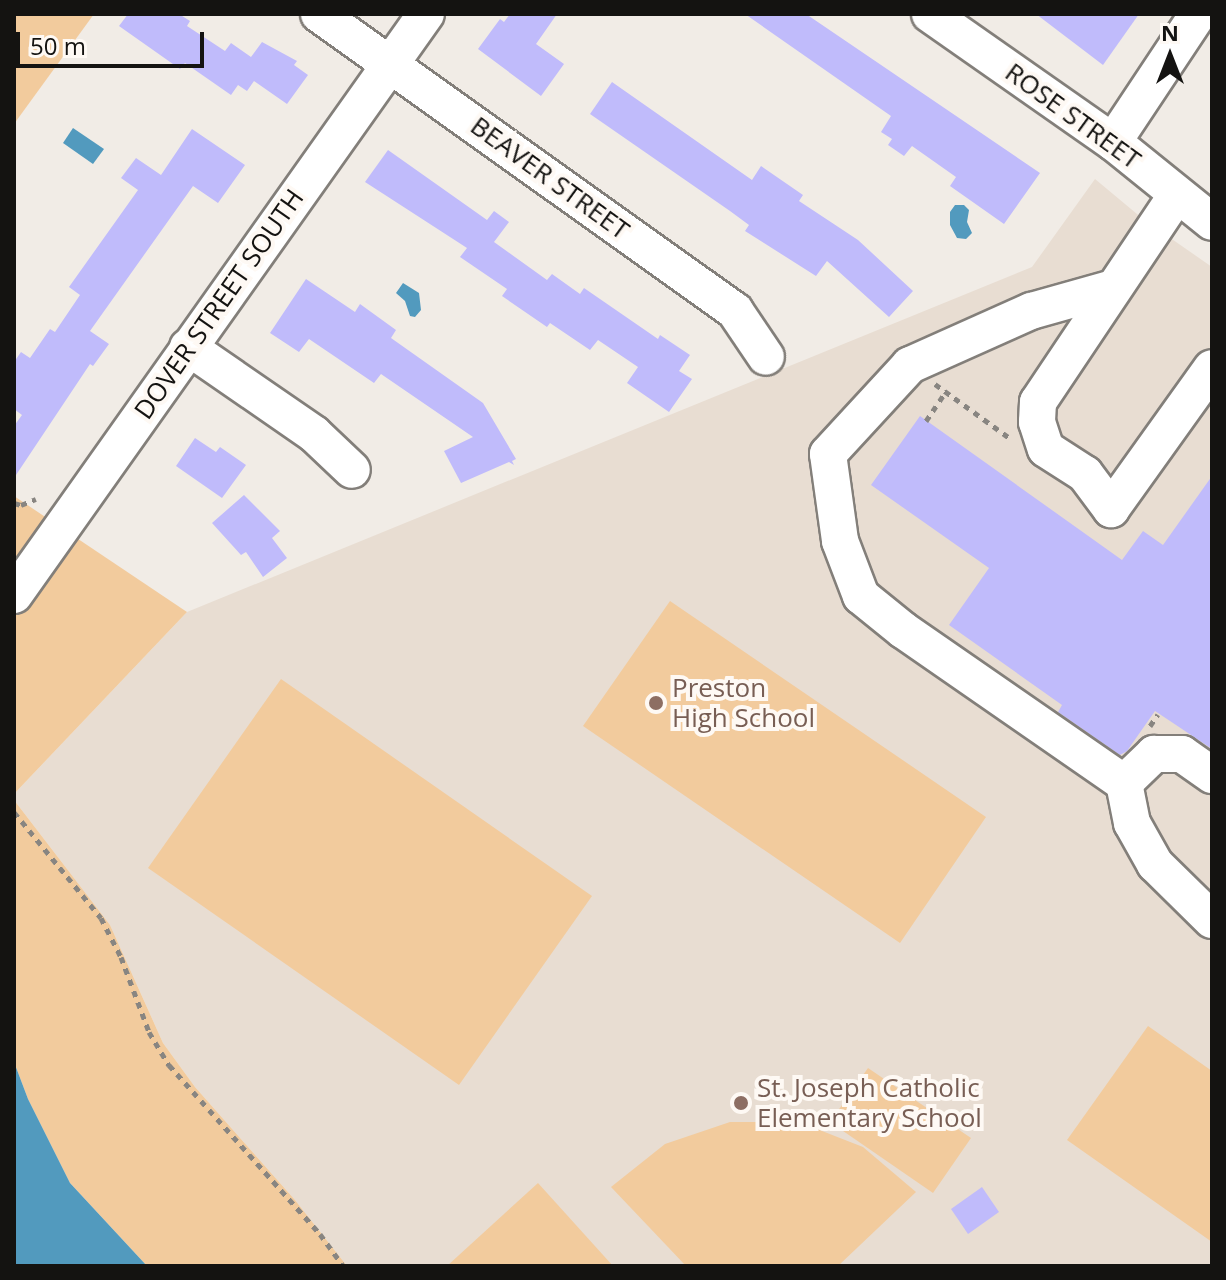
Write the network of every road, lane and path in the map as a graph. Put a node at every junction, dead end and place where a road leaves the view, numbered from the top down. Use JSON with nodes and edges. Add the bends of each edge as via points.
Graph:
{"nodes":[{"id":1,"x":319,"y":14,"type":"edge"},
{"id":2,"x":426,"y":14,"type":"edge"},
{"id":3,"x":930,"y":14,"type":"edge"},
{"id":4,"x":1198,"y":14,"type":"edge"},
{"id":5,"x":390,"y":64,"type":"junction"},
{"id":6,"x":1113,"y":142,"type":"junction"},
{"id":7,"x":1176,"y":196,"type":"junction"},
{"id":8,"x":1212,"y":222,"type":"edge"},
{"id":9,"x":1113,"y":288,"type":"junction"},
{"id":10,"x":188,"y":347,"type":"junction"},
{"id":11,"x":766,"y":357,"type":"dead end"},
{"id":12,"x":910,"y":365,"type":"junction"},
{"id":13,"x":1212,"y":368,"type":"edge"},
{"id":14,"x":946,"y":391,"type":"junction"},
{"id":15,"x":926,"y":421,"type":"dead end"},
{"id":16,"x":1046,"y":449,"type":"junction"},
{"id":17,"x":352,"y":470,"type":"dead end"},
{"id":18,"x":36,"y":499,"type":"dead end"},
{"id":19,"x":14,"y":503,"type":"edge"},
{"id":20,"x":14,"y":595,"type":"edge"},
{"id":21,"x":1212,"y":775,"type":"edge"},
{"id":22,"x":1124,"y":783,"type":"junction"},
{"id":23,"x":14,"y":812,"type":"edge"},
{"id":24,"x":1212,"y":920,"type":"edge"},
{"id":25,"x":343,"y":1266,"type":"edge"}],
"edges":[{"from":1,"to":5,"type":"street","name":"BEAVER STREET"},
{"from":2,"to":5,"type":"street","name":"DOVER STREET SOUTH"},
{"from":3,"to":6,"type":"street","name":"ROSE STREET"},
{"from":4,"to":6,"type":"street"},
{"from":5,"to":10,"type":"street","name":"DOVER STREET SOUTH"},
{"from":5,"to":11,"type":"street","name":"BEAVER STREET","via":[[735,311]]},
{"from":6,"to":7,"type":"street","name":"ROSE STREET"},
{"from":7,"to":8,"type":"street","name":"ROSE STREET"},
{"from":7,"to":9,"type":"street"},
{"from":9,"to":12,"type":"street","via":[[1031,311]]},
{"from":9,"to":16,"type":"street","via":[[1038,402],[1037,422]]},
{"from":10,"to":17,"type":"street","via":[[314,434]]},
{"from":10,"to":20,"type":"street","name":"DOVER STREET SOUTH"},
{"from":12,"to":14,"type":"path"},
{"from":12,"to":22,"type":"street","via":[[828,454],[840,541],[861,596]]},
{"from":13,"to":16,"type":"street","via":[[1111,509],[1085,474]]},
{"from":14,"to":15,"type":"path"},
{"from":14,"to":16,"type":"path","via":[[1018,444]]},
{"from":18,"to":19,"type":"path"},
{"from":21,"to":22,"type":"street","via":[[1182,754],[1154,754]]},
{"from":22,"to":24,"type":"street","via":[[1132,823],[1155,864]]},
{"from":23,"to":25,"type":"path","via":[[101,918],[149,1032],[169,1065]]}]}
